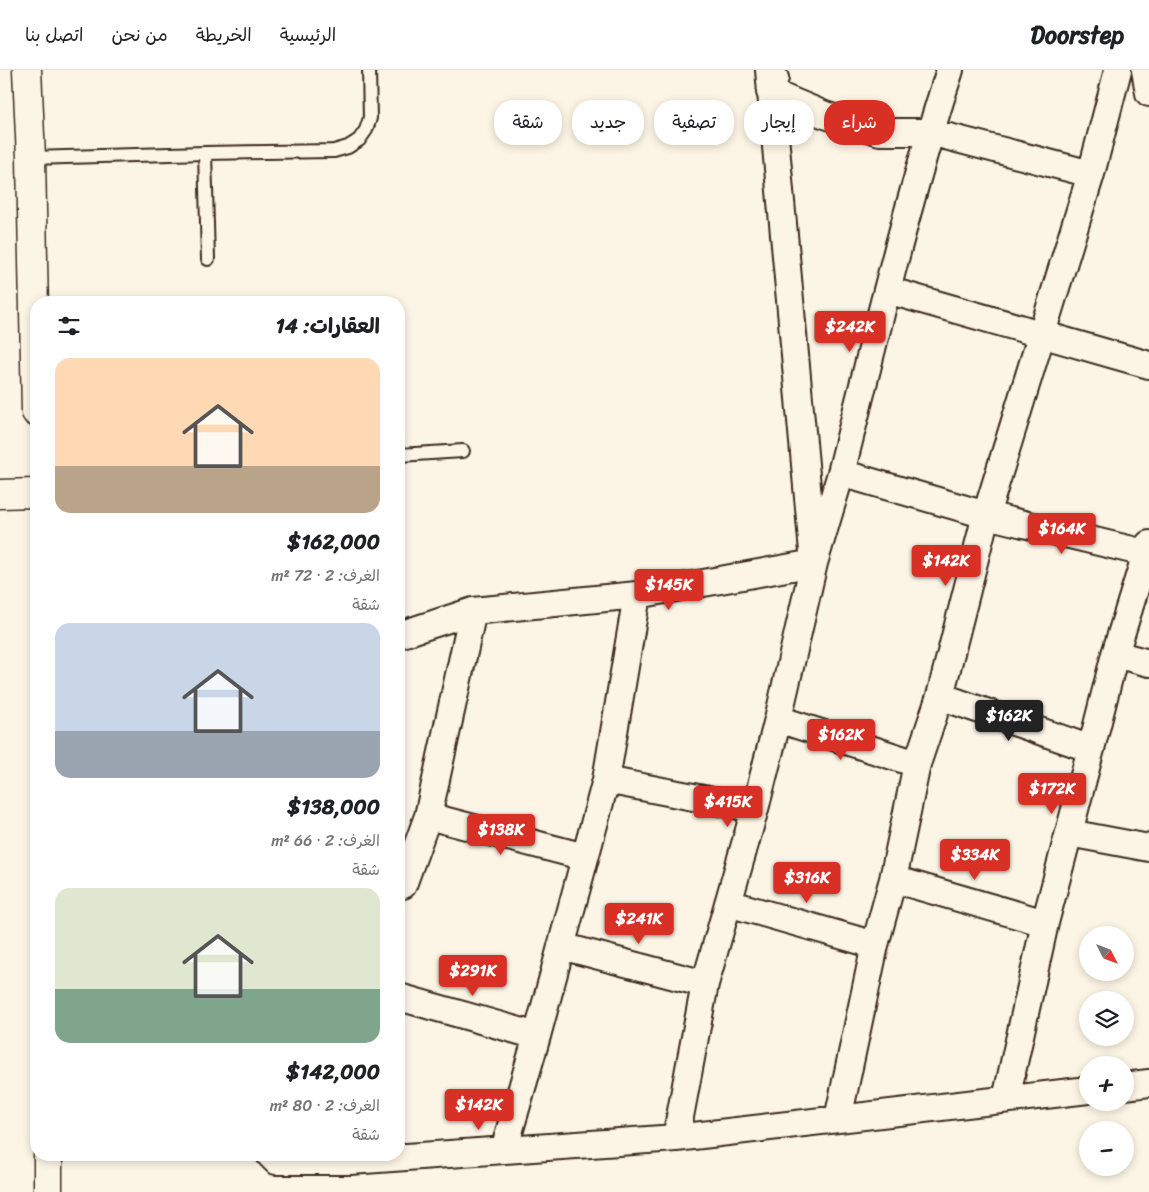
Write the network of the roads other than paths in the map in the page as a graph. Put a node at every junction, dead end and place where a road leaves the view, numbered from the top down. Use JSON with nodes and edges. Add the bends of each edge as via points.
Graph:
{"nodes":[{"id":1,"x":27,"y":70,"type":"edge"},
{"id":2,"x":369,"y":70,"type":"edge"},
{"id":3,"x":950,"y":70,"type":"edge"},
{"id":4,"x":1118,"y":70,"type":"edge"},
{"id":5,"x":1144,"y":70,"type":"edge"},
{"id":6,"x":772,"y":77,"type":"edge"},
{"id":7,"x":1149,"y":93,"type":"edge"},
{"id":8,"x":930,"y":132,"type":"junction"},
{"id":9,"x":205,"y":153,"type":"junction"},
{"id":10,"x":31,"y":158,"type":"junction"},
{"id":11,"x":1091,"y":174,"type":"junction"},
{"id":12,"x":208,"y":259,"type":"dead end"},
{"id":13,"x":887,"y":290,"type":"junction"},
{"id":14,"x":34,"y":296,"type":"edge"},
{"id":15,"x":1041,"y":335,"type":"junction"},
{"id":16,"x":1149,"y":365,"type":"edge"},
{"id":17,"x":463,"y":451,"type":"dead end"},
{"id":18,"x":405,"y":455,"type":"edge"},
{"id":19,"x":841,"y":473,"type":"junction"},
{"id":20,"x":30,"y":493,"type":"edge"},
{"id":21,"x":0,"y":494,"type":"edge"},
{"id":22,"x":986,"y":515,"type":"junction"},
{"id":23,"x":1148,"y":550,"type":"edge"},
{"id":24,"x":814,"y":563,"type":"junction"},
{"id":25,"x":637,"y":595,"type":"junction"},
{"id":26,"x":473,"y":612,"type":"junction"},
{"id":27,"x":405,"y":633,"type":"edge"},
{"id":28,"x":1115,"y":654,"type":"junction"},
{"id":29,"x":1149,"y":663,"type":"edge"},
{"id":30,"x":940,"y":696,"type":"junction"},
{"id":31,"x":778,"y":719,"type":"junction"},
{"id":32,"x":1091,"y":749,"type":"junction"},
{"id":33,"x":917,"y":764,"type":"junction"},
{"id":34,"x":606,"y":780,"type":"junction"},
{"id":35,"x":755,"y":809,"type":"junction"},
{"id":36,"x":428,"y":816,"type":"junction"},
{"id":37,"x":1069,"y":833,"type":"junction"},
{"id":38,"x":1149,"y":848,"type":"edge"},
{"id":39,"x":585,"y":857,"type":"junction"},
{"id":40,"x":405,"y":878,"type":"edge"},
{"id":41,"x":893,"y":879,"type":"junction"},
{"id":42,"x":728,"y":903,"type":"junction"},
{"id":43,"x":1045,"y":923,"type":"junction"},
{"id":44,"x":875,"y":945,"type":"junction"},
{"id":45,"x":561,"y":946,"type":"junction"},
{"id":46,"x":705,"y":984,"type":"junction"},
{"id":47,"x":405,"y":999,"type":"edge"},
{"id":48,"x":536,"y":1036,"type":"junction"},
{"id":49,"x":1149,"y":1083,"type":"edge"},
{"id":50,"x":1134,"y":1085,"type":"edge"},
{"id":51,"x":1079,"y":1091,"type":"edge"},
{"id":52,"x":1006,"y":1099,"type":"junction"},
{"id":53,"x":838,"y":1119,"type":"junction"},
{"id":54,"x":676,"y":1138,"type":"junction"},
{"id":55,"x":504,"y":1150,"type":"junction"},
{"id":56,"x":405,"y":1155,"type":"edge"},
{"id":57,"x":48,"y":1161,"type":"edge"},
{"id":58,"x":48,"y":1192,"type":"edge"}],
"edges":[{"from":1,"to":10,"type":"main road"},
{"from":2,"to":9,"type":"lane","via":[[370,118],[359,140],[348,147],[334,151]]},
{"from":3,"to":8,"type":"street"},
{"from":4,"to":11,"type":"street"},
{"from":5,"to":7,"type":"street"},
{"from":6,"to":8,"type":"street","via":[[824,115],[880,132]]},
{"from":6,"to":24,"type":"street"},
{"from":8,"to":11,"type":"street"},
{"from":8,"to":13,"type":"street"},
{"from":9,"to":10,"type":"lane"},
{"from":9,"to":12,"type":"lane"},
{"from":10,"to":14,"type":"main road"},
{"from":11,"to":15,"type":"street"},
{"from":13,"to":15,"type":"street"},
{"from":13,"to":19,"type":"street"},
{"from":15,"to":16,"type":"street"},
{"from":15,"to":22,"type":"street"},
{"from":17,"to":18,"type":"lane"},
{"from":19,"to":22,"type":"street"},
{"from":19,"to":24,"type":"street"},
{"from":20,"to":21,"type":"main road"},
{"from":22,"to":23,"type":"street"},
{"from":22,"to":30,"type":"street"},
{"from":23,"to":28,"type":"street"},
{"from":24,"to":25,"type":"street"},
{"from":24,"to":31,"type":"street"},
{"from":25,"to":26,"type":"street"},
{"from":25,"to":34,"type":"street"},
{"from":26,"to":27,"type":"street"},
{"from":26,"to":36,"type":"street"},
{"from":28,"to":29,"type":"street"},
{"from":28,"to":32,"type":"street"},
{"from":30,"to":32,"type":"street"},
{"from":30,"to":33,"type":"street"},
{"from":31,"to":33,"type":"street"},
{"from":31,"to":35,"type":"street"},
{"from":32,"to":37,"type":"street"},
{"from":33,"to":41,"type":"street"},
{"from":34,"to":35,"type":"street"},
{"from":34,"to":39,"type":"street"},
{"from":35,"to":42,"type":"street"},
{"from":36,"to":39,"type":"street"},
{"from":36,"to":40,"type":"street"},
{"from":37,"to":38,"type":"street"},
{"from":37,"to":43,"type":"street"},
{"from":39,"to":45,"type":"street"},
{"from":41,"to":43,"type":"street"},
{"from":41,"to":44,"type":"street"},
{"from":42,"to":44,"type":"street"},
{"from":42,"to":46,"type":"street"},
{"from":43,"to":52,"type":"street"},
{"from":44,"to":53,"type":"street"},
{"from":45,"to":46,"type":"street"},
{"from":45,"to":48,"type":"street"},
{"from":46,"to":54,"type":"street"},
{"from":47,"to":48,"type":"street"},
{"from":48,"to":55,"type":"street"},
{"from":49,"to":50,"type":"street"},
{"from":51,"to":52,"type":"street"},
{"from":52,"to":53,"type":"street"},
{"from":53,"to":54,"type":"street"},
{"from":54,"to":55,"type":"street"},
{"from":55,"to":56,"type":"street"},
{"from":57,"to":58,"type":"main road"}]}
